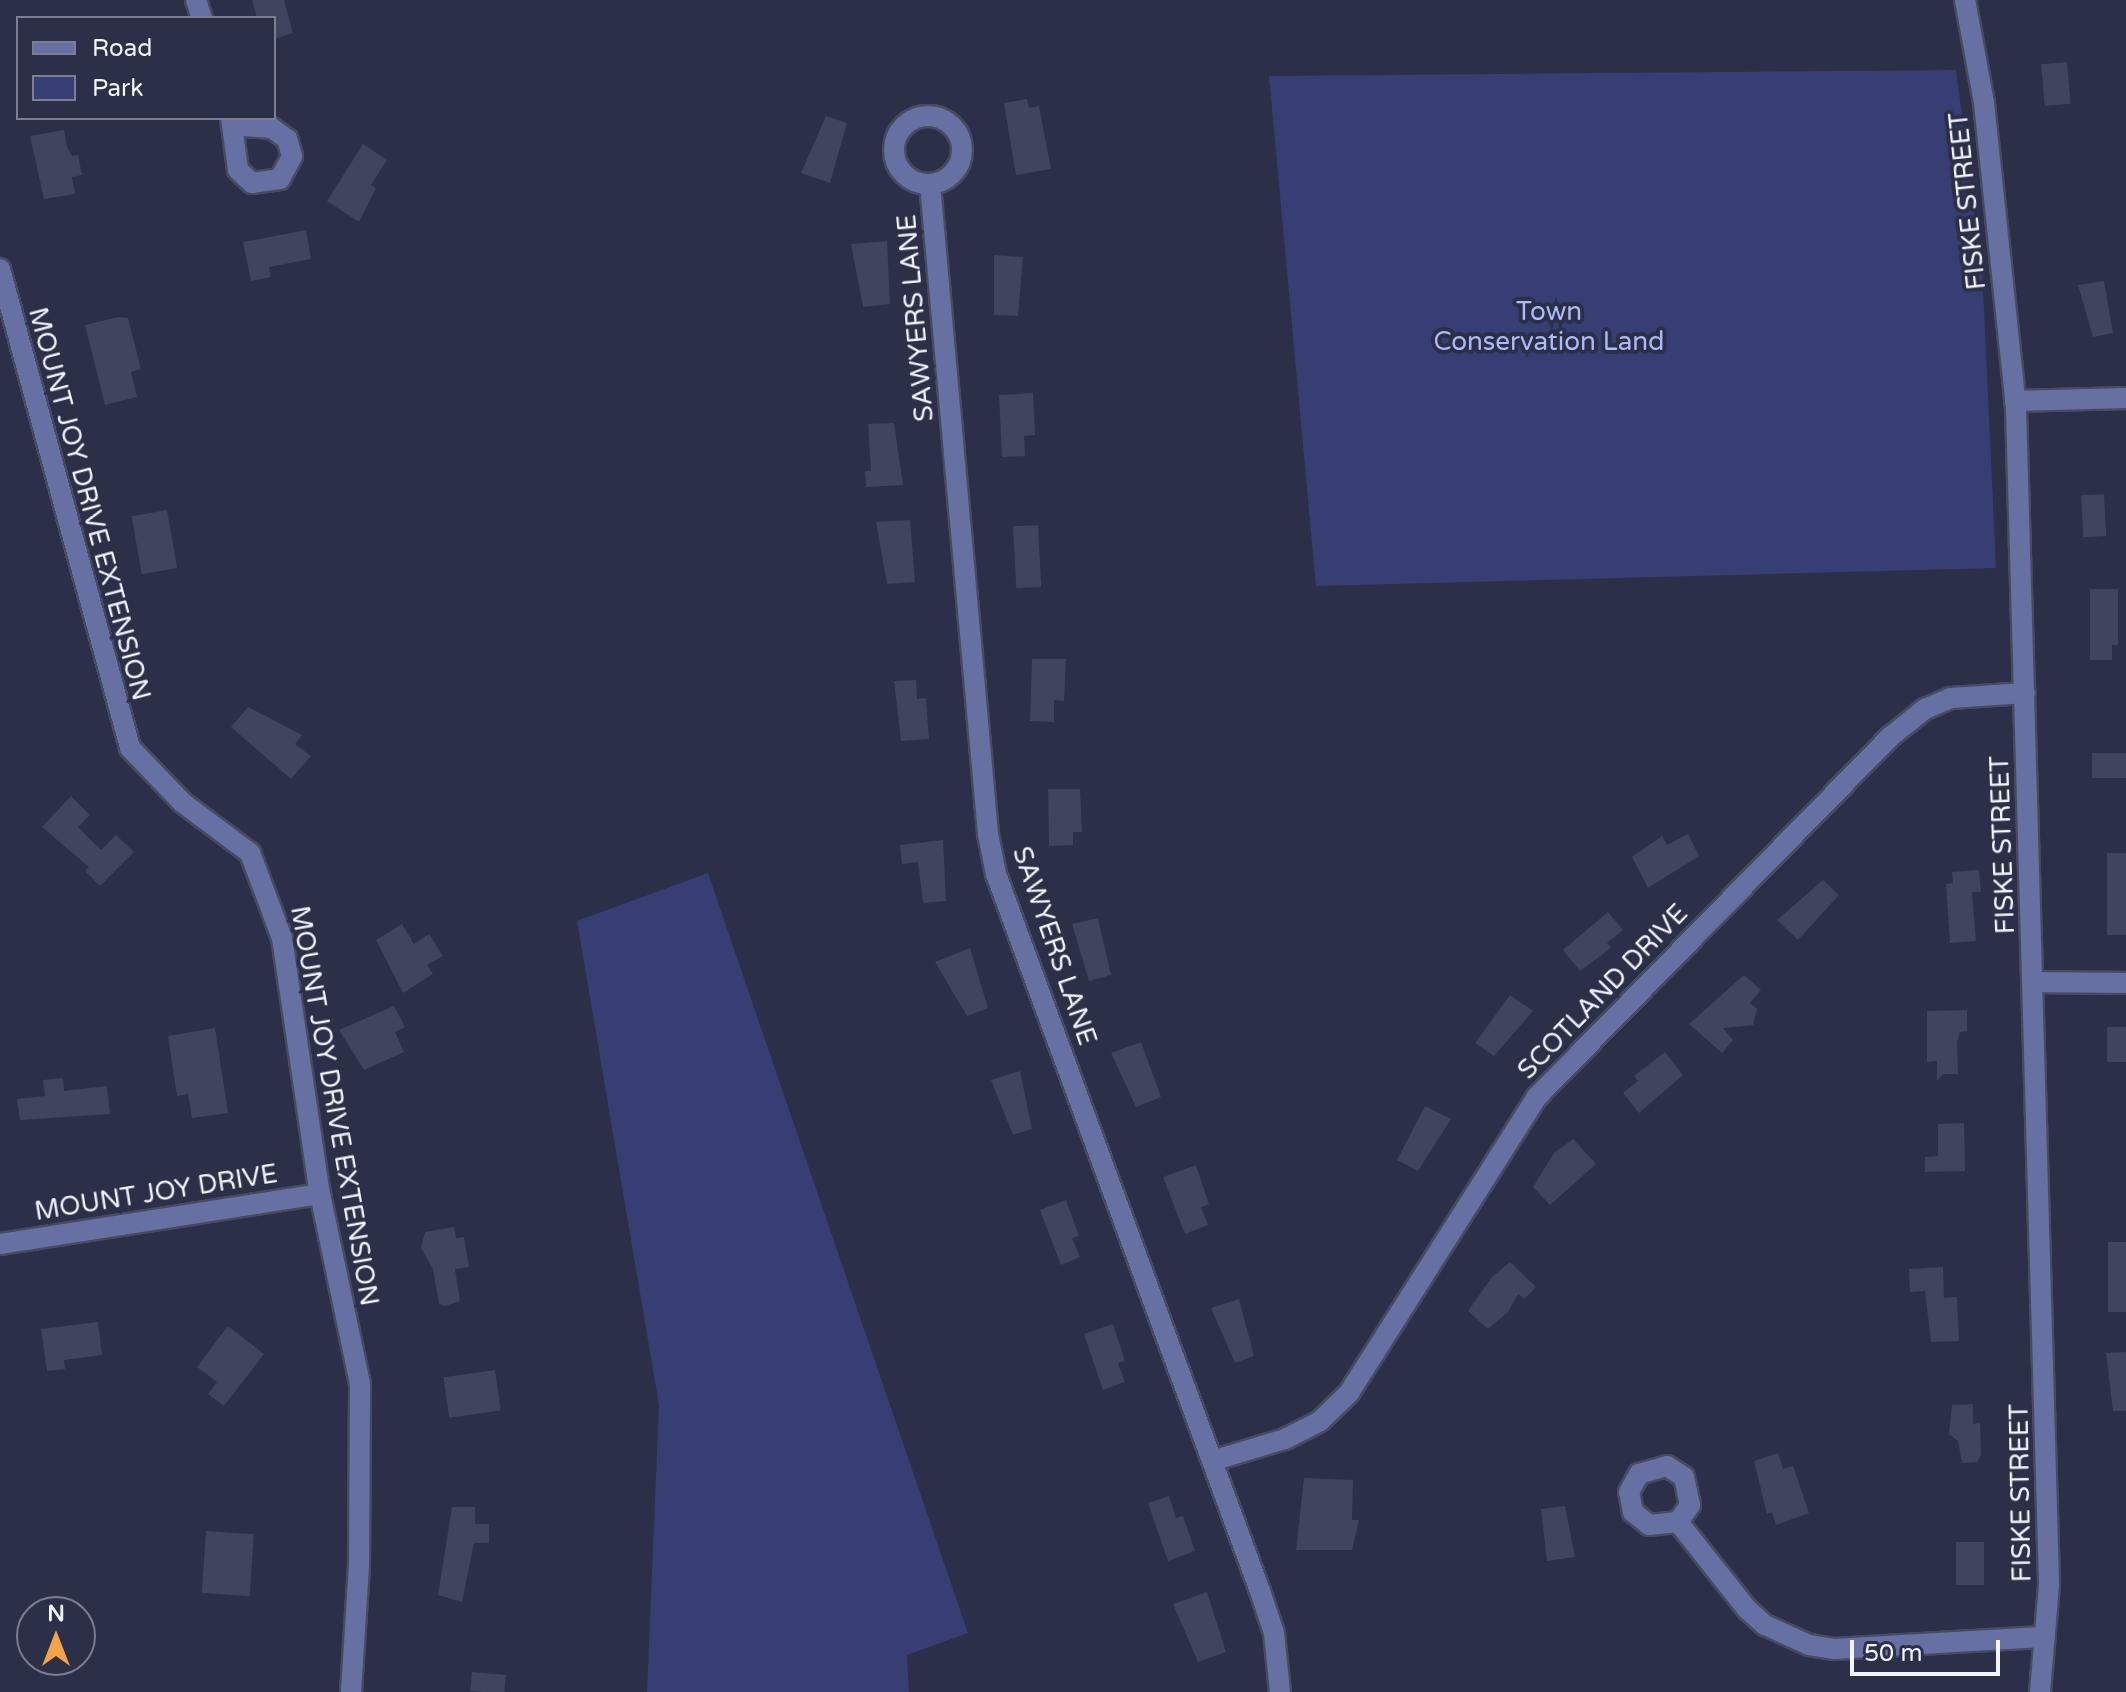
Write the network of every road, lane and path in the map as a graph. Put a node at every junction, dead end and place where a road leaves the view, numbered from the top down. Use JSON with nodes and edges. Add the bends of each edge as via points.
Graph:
{"nodes":[{"id":1,"x":1965,"y":0,"type":"edge"},
{"id":2,"x":930,"y":184,"type":"dead end"},
{"id":3,"x":0,"y":269,"type":"edge"},
{"id":4,"x":2126,"y":398,"type":"edge"},
{"id":5,"x":2015,"y":401,"type":"junction"},
{"id":6,"x":2025,"y":693,"type":"junction"},
{"id":7,"x":2034,"y":982,"type":"junction"},
{"id":8,"x":2126,"y":983,"type":"edge"},
{"id":9,"x":320,"y":1194,"type":"junction"},
{"id":10,"x":0,"y":1244,"type":"edge"},
{"id":11,"x":1215,"y":1460,"type":"junction"},
{"id":12,"x":1678,"y":1522,"type":"dead end"},
{"id":13,"x":2045,"y":1637,"type":"junction"},
{"id":14,"x":351,"y":1692,"type":"edge"},
{"id":15,"x":1280,"y":1692,"type":"edge"},
{"id":16,"x":2040,"y":1692,"type":"edge"}],
"edges":[{"from":1,"to":5,"type":"street","name":"FISKE STREET","via":[[1984,103]]},
{"from":2,"to":11,"type":"street","name":"SAWYERS LANE","via":[[988,834],[996,874]]},
{"from":3,"to":9,"type":"street","name":"MOUNT JOY DRIVE EXTENSION","via":[[130,748],[183,803],[250,853],[270,897],[282,938]]},
{"from":4,"to":5,"type":"street"},
{"from":5,"to":6,"type":"street","name":"FISKE STREET"},
{"from":6,"to":7,"type":"street","name":"FISKE STREET"},
{"from":6,"to":11,"type":"street","name":"SCOTLAND DRIVE","via":[[1951,698],[1925,709],[1890,737],[1536,1098],[1349,1393],[1320,1421],[1285,1439]]},
{"from":7,"to":8,"type":"street"},
{"from":7,"to":13,"type":"street","name":"FISKE STREET","via":[[2049,1569]]},
{"from":9,"to":10,"type":"street","name":"MOUNT JOY DRIVE"},
{"from":9,"to":14,"type":"street","name":"MOUNT JOY DRIVE EXTENSION","via":[[360,1384],[359,1565]]},
{"from":11,"to":15,"type":"street","name":"SAWYERS LANE","via":[[1274,1633]]},
{"from":12,"to":13,"type":"street","via":[[1747,1609],[1765,1625],[1809,1645],[1835,1649]]},
{"from":13,"to":16,"type":"street","name":"FISKE STREET"}]}
